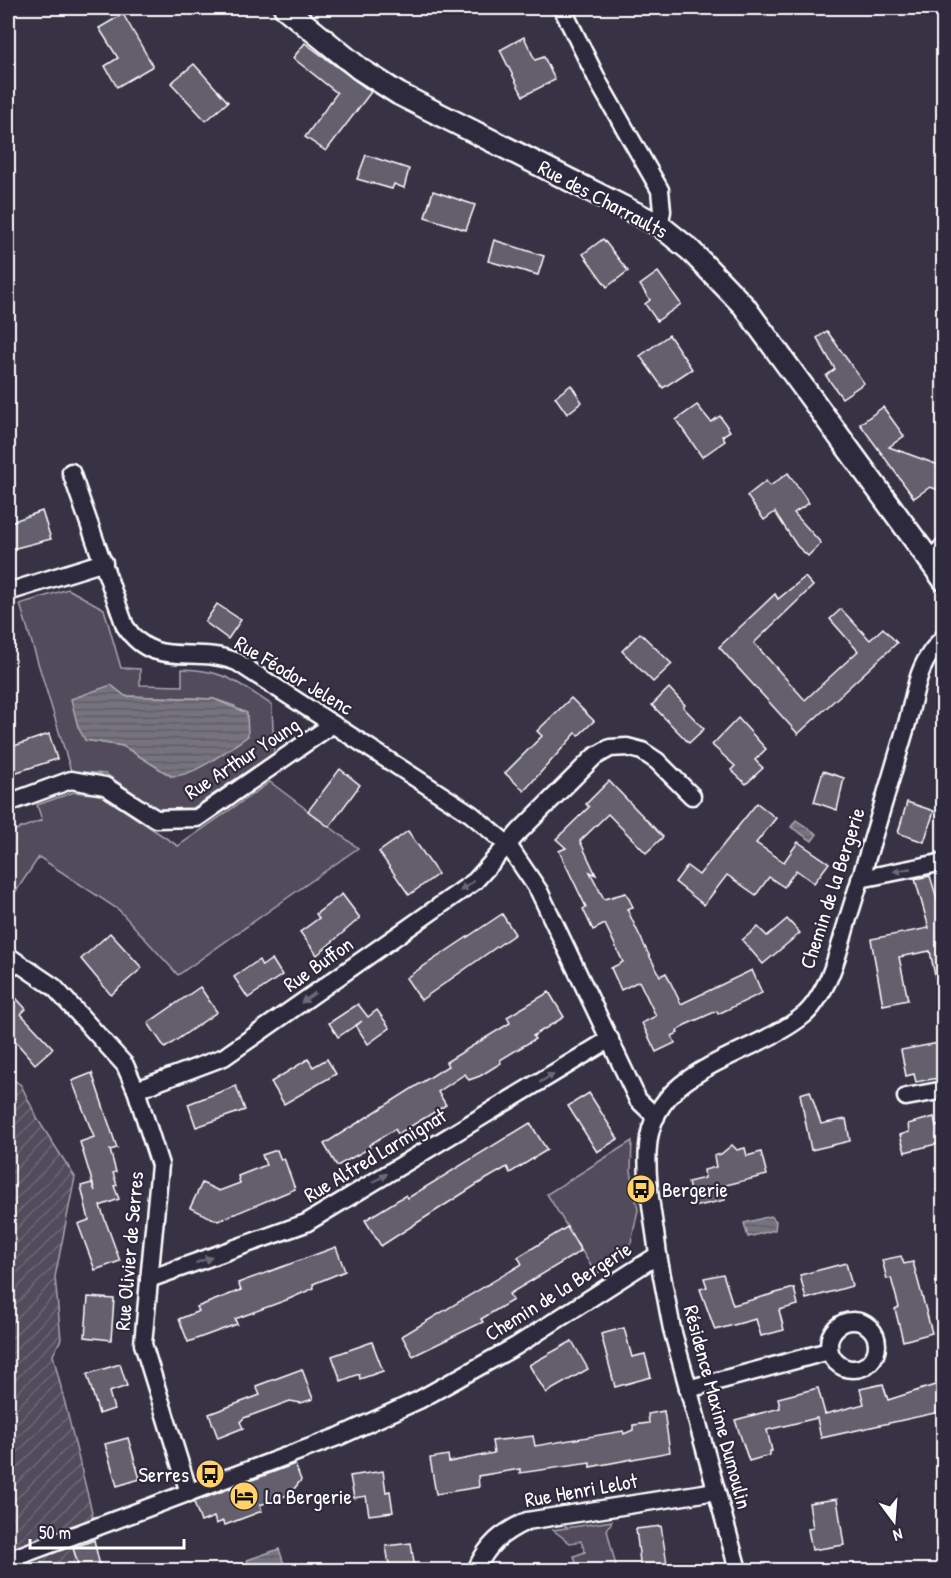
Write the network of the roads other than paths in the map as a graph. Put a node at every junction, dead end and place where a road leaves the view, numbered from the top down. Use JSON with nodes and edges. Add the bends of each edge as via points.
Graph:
{"nodes":[{"id":1,"x":285,"y":8,"type":"edge"},
{"id":2,"x":562,"y":8,"type":"edge"},
{"id":3,"x":659,"y":225,"type":"junction"},
{"id":4,"x":71,"y":472,"type":"dead end"},
{"id":5,"x":936,"y":553,"type":"edge"},
{"id":6,"x":104,"y":562,"type":"junction"},
{"id":7,"x":944,"y":580,"type":"edge"},
{"id":8,"x":8,"y":592,"type":"edge"},
{"id":9,"x":944,"y":637,"type":"edge"},
{"id":10,"x":333,"y":724,"type":"junction"},
{"id":11,"x":692,"y":795,"type":"dead end"},
{"id":12,"x":8,"y":803,"type":"edge"},
{"id":13,"x":508,"y":845,"type":"junction"},
{"id":14,"x":944,"y":862,"type":"edge"},
{"id":15,"x":860,"y":879,"type":"junction"},
{"id":16,"x":8,"y":956,"type":"edge"},
{"id":17,"x":610,"y":1039,"type":"junction"},
{"id":18,"x":136,"y":1090,"type":"junction"},
{"id":19,"x":944,"y":1090,"type":"edge"},
{"id":20,"x":906,"y":1097,"type":"dead end"},
{"id":21,"x":656,"y":1117,"type":"junction"},
{"id":22,"x":658,"y":1255,"type":"junction"},
{"id":23,"x":149,"y":1279,"type":"junction"},
{"id":24,"x":829,"y":1351,"type":"dead end"},
{"id":25,"x":688,"y":1389,"type":"junction"},
{"id":26,"x":716,"y":1491,"type":"junction"},
{"id":27,"x":189,"y":1493,"type":"junction"},
{"id":28,"x":8,"y":1560,"type":"edge"},
{"id":29,"x":476,"y":1570,"type":"edge"},
{"id":30,"x":738,"y":1570,"type":"edge"}],
"edges":[{"from":1,"to":3,"type":"street","name":"Rue des Charraults","via":[[352,63],[399,94]]},
{"from":2,"to":3,"type":"street","via":[[600,85],[660,190]]},
{"from":3,"to":5,"type":"street","name":"Rue des Charraults","via":[[698,256],[744,306]]},
{"from":4,"to":6,"type":"street","name":"Rue Féodor Jelenc"},
{"from":5,"to":7,"type":"street","name":"Rue des Charraults"},
{"from":6,"to":8,"type":"street"},
{"from":6,"to":10,"type":"street","name":"Rue Féodor Jelenc","via":[[125,626],[146,649],[224,656]]},
{"from":9,"to":15,"type":"street","name":"Chemin de la Bergerie","via":[[929,651],[921,666]]},
{"from":10,"to":12,"type":"street","name":"Rue Arthur Young","via":[[196,818],[156,819],[105,786],[71,780]]},
{"from":10,"to":13,"type":"street","name":"Rue Féodor Jelenc","via":[[471,814]]},
{"from":11,"to":13,"type":"street","via":[[642,751],[610,748],[594,757]]},
{"from":13,"to":17,"type":"street","name":"Rue Féodor Jelenc","via":[[539,891]]},
{"from":13,"to":18,"type":"street","name":"Rue Buffon","one_way":true,"via":[[475,881],[224,1057]]},
{"from":14,"to":15,"type":"street","one_way":true},
{"from":15,"to":21,"type":"street","name":"Chemin de la Bergerie","via":[[829,979],[806,1014],[697,1073],[674,1090]]},
{"from":16,"to":18,"type":"street","name":"Rue Olivier de Serres","via":[[54,987],[125,1065]]},
{"from":17,"to":21,"type":"street","name":"Rue Féodor Jelenc","via":[[638,1100]]},
{"from":23,"to":17,"type":"street","name":"Rue Alfred Larmignat","one_way":true,"via":[[306,1223]]},
{"from":18,"to":23,"type":"street","name":"Rue Olivier de Serres","via":[[160,1165]]},
{"from":19,"to":20,"type":"street"},
{"from":21,"to":22,"type":"street","name":"Chemin de la Bergerie","via":[[648,1144],[648,1174]]},
{"from":22,"to":25,"type":"street","name":"Résidence Maxime Dumoulin"},
{"from":22,"to":27,"type":"street","name":"Chemin de la Bergerie","via":[[516,1346],[419,1400],[340,1436]]},
{"from":23,"to":27,"type":"street","name":"Rue Olivier de Serres","via":[[143,1344]]},
{"from":24,"to":25,"type":"street"},
{"from":25,"to":26,"type":"street","name":"Résidence Maxime Dumoulin"},
{"from":26,"to":29,"type":"street","name":"Rue Henri Lelot","via":[[527,1521],[504,1531],[485,1550]]},
{"from":26,"to":30,"type":"street","name":"Résidence Maxime Dumoulin"},
{"from":27,"to":28,"type":"street","name":"Chemin de la Bergerie"}]}
